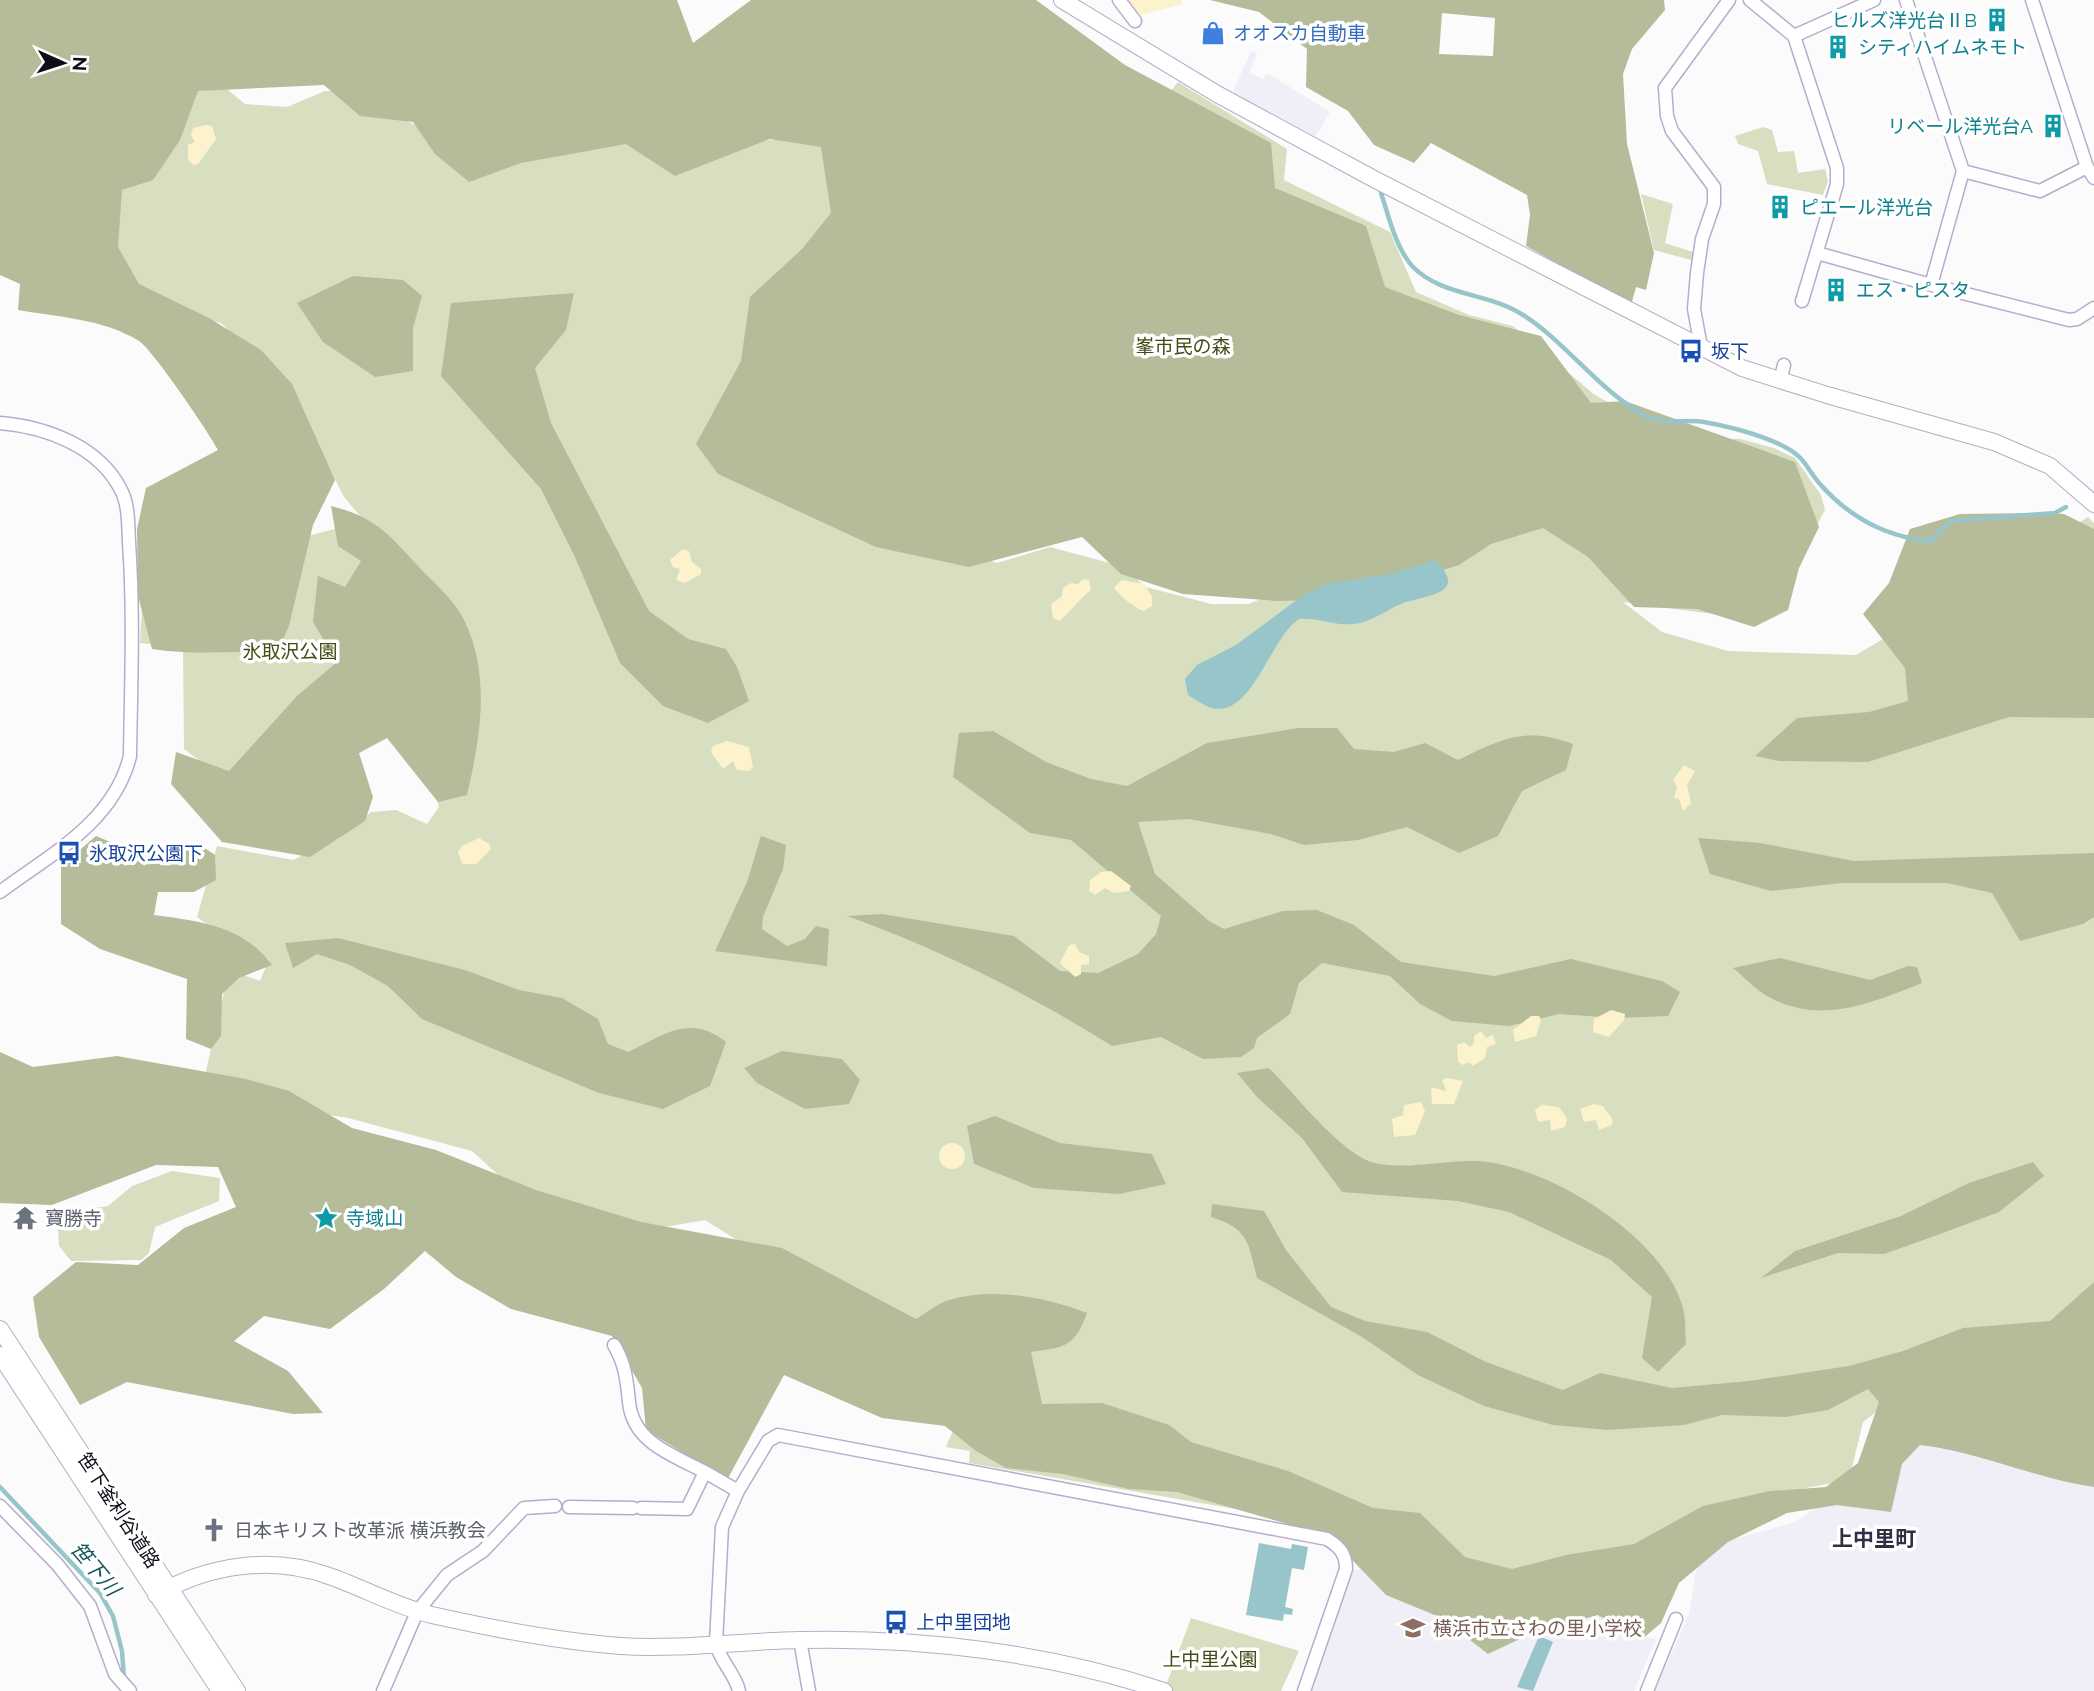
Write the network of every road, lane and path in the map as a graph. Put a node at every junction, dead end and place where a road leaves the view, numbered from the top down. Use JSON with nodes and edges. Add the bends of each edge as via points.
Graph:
{"nodes":[{"id":1,"x":1062,"y":0,"type":"edge"},
{"id":2,"x":1119,"y":0,"type":"edge"},
{"id":3,"x":1729,"y":0,"type":"edge"},
{"id":4,"x":1750,"y":0,"type":"edge"},
{"id":5,"x":1874,"y":0,"type":"edge"},
{"id":6,"x":1906,"y":0,"type":"edge"},
{"id":7,"x":2032,"y":0,"type":"edge"},
{"id":8,"x":1080,"y":5,"type":"edge"},
{"id":9,"x":1135,"y":21,"type":"dead end"},
{"id":10,"x":1794,"y":36,"type":"junction"},
{"id":11,"x":1963,"y":171,"type":"junction"},
{"id":12,"x":2091,"y":173,"type":"edge"},
{"id":13,"x":1817,"y":253,"type":"junction"},
{"id":14,"x":1931,"y":285,"type":"junction"},
{"id":15,"x":1802,"y":301,"type":"dead end"},
{"id":16,"x":2094,"y":308,"type":"edge"},
{"id":17,"x":1701,"y":347,"type":"junction"},
{"id":18,"x":0,"y":423,"type":"edge"},
{"id":19,"x":2093,"y":500,"type":"edge"},
{"id":20,"x":0,"y":892,"type":"edge"},
{"id":21,"x":0,"y":1329,"type":"edge"},
{"id":22,"x":614,"y":1345,"type":"dead end"},
{"id":23,"x":0,"y":1355,"type":"edge"},
{"id":24,"x":705,"y":1472,"type":"junction"},
{"id":25,"x":738,"y":1491,"type":"junction"},
{"id":26,"x":0,"y":1506,"type":"edge"},
{"id":27,"x":555,"y":1506,"type":"dead end"},
{"id":28,"x":569,"y":1507,"type":"dead end"},
{"id":29,"x":162,"y":1591,"type":"junction"},
{"id":30,"x":417,"y":1612,"type":"junction"},
{"id":31,"x":1676,"y":1619,"type":"dead end"},
{"id":32,"x":800,"y":1640,"type":"junction"},
{"id":33,"x":716,"y":1643,"type":"junction"},
{"id":34,"x":130,"y":1691,"type":"edge"},
{"id":35,"x":220,"y":1691,"type":"edge"},
{"id":36,"x":236,"y":1691,"type":"edge"},
{"id":37,"x":383,"y":1691,"type":"edge"},
{"id":38,"x":739,"y":1691,"type":"edge"},
{"id":39,"x":809,"y":1691,"type":"edge"},
{"id":40,"x":1164,"y":1691,"type":"edge"},
{"id":41,"x":1304,"y":1691,"type":"edge"},
{"id":42,"x":1647,"y":1691,"type":"edge"}],
"edges":[{"from":1,"to":8,"type":"street"},
{"from":2,"to":9,"type":"street"},
{"from":3,"to":17,"type":"street","via":[[1665,88],[1672,131],[1714,187],[1694,309]]},
{"from":4,"to":10,"type":"street"},
{"from":5,"to":10,"type":"street"},
{"from":6,"to":11,"type":"street"},
{"from":7,"to":12,"type":"street"},
{"from":8,"to":17,"type":"street","via":[[1217,94]]},
{"from":10,"to":13,"type":"street","via":[[1838,168]]},
{"from":11,"to":12,"type":"street","via":[[2040,191]]},
{"from":11,"to":14,"type":"street"},
{"from":13,"to":14,"type":"street"},
{"from":13,"to":15,"type":"street"},
{"from":14,"to":16,"type":"street","via":[[2069,320]]},
{"from":17,"to":19,"type":"street","via":[[1742,368],[1782,373],[1994,442],[2050,466]]},
{"from":18,"to":20,"type":"street","via":[[42,429],[66,439],[97,459],[121,489],[127,510],[132,631],[130,756],[125,776],[110,805],[84,830]]},
{"from":21,"to":29,"type":"street","name":"笹下釜利谷道路"},
{"from":22,"to":24,"type":"street","via":[[625,1366],[630,1412],[639,1432],[647,1441]]},
{"from":23,"to":29,"type":"street","name":"笹下釜利谷道路"},
{"from":24,"to":25,"type":"street"},
{"from":24,"to":28,"type":"street","via":[[687,1509]]},
{"from":25,"to":33,"type":"street","via":[[722,1527]]},
{"from":25,"to":41,"type":"street","via":[[768,1441],[788,1435],[1327,1539],[1346,1558],[1346,1569]]},
{"from":26,"to":34,"type":"street","via":[[57,1563],[90,1606],[115,1674]]},
{"from":27,"to":30,"type":"street","via":[[524,1508],[483,1551],[447,1575]]},
{"from":29,"to":30,"type":"street","via":[[215,1570],[305,1568]]},
{"from":29,"to":35,"type":"street","name":"笹下釜利谷道路"},
{"from":29,"to":36,"type":"street","name":"笹下釜利谷道路"},
{"from":30,"to":33,"type":"street","via":[[510,1632],[620,1646]]},
{"from":30,"to":37,"type":"street"},
{"from":31,"to":42,"type":"street"},
{"from":32,"to":33,"type":"street"},
{"from":32,"to":39,"type":"street"},
{"from":32,"to":40,"type":"street","via":[[972,1649],[1117,1675]]},
{"from":33,"to":38,"type":"street","via":[[719,1659]]}]}
